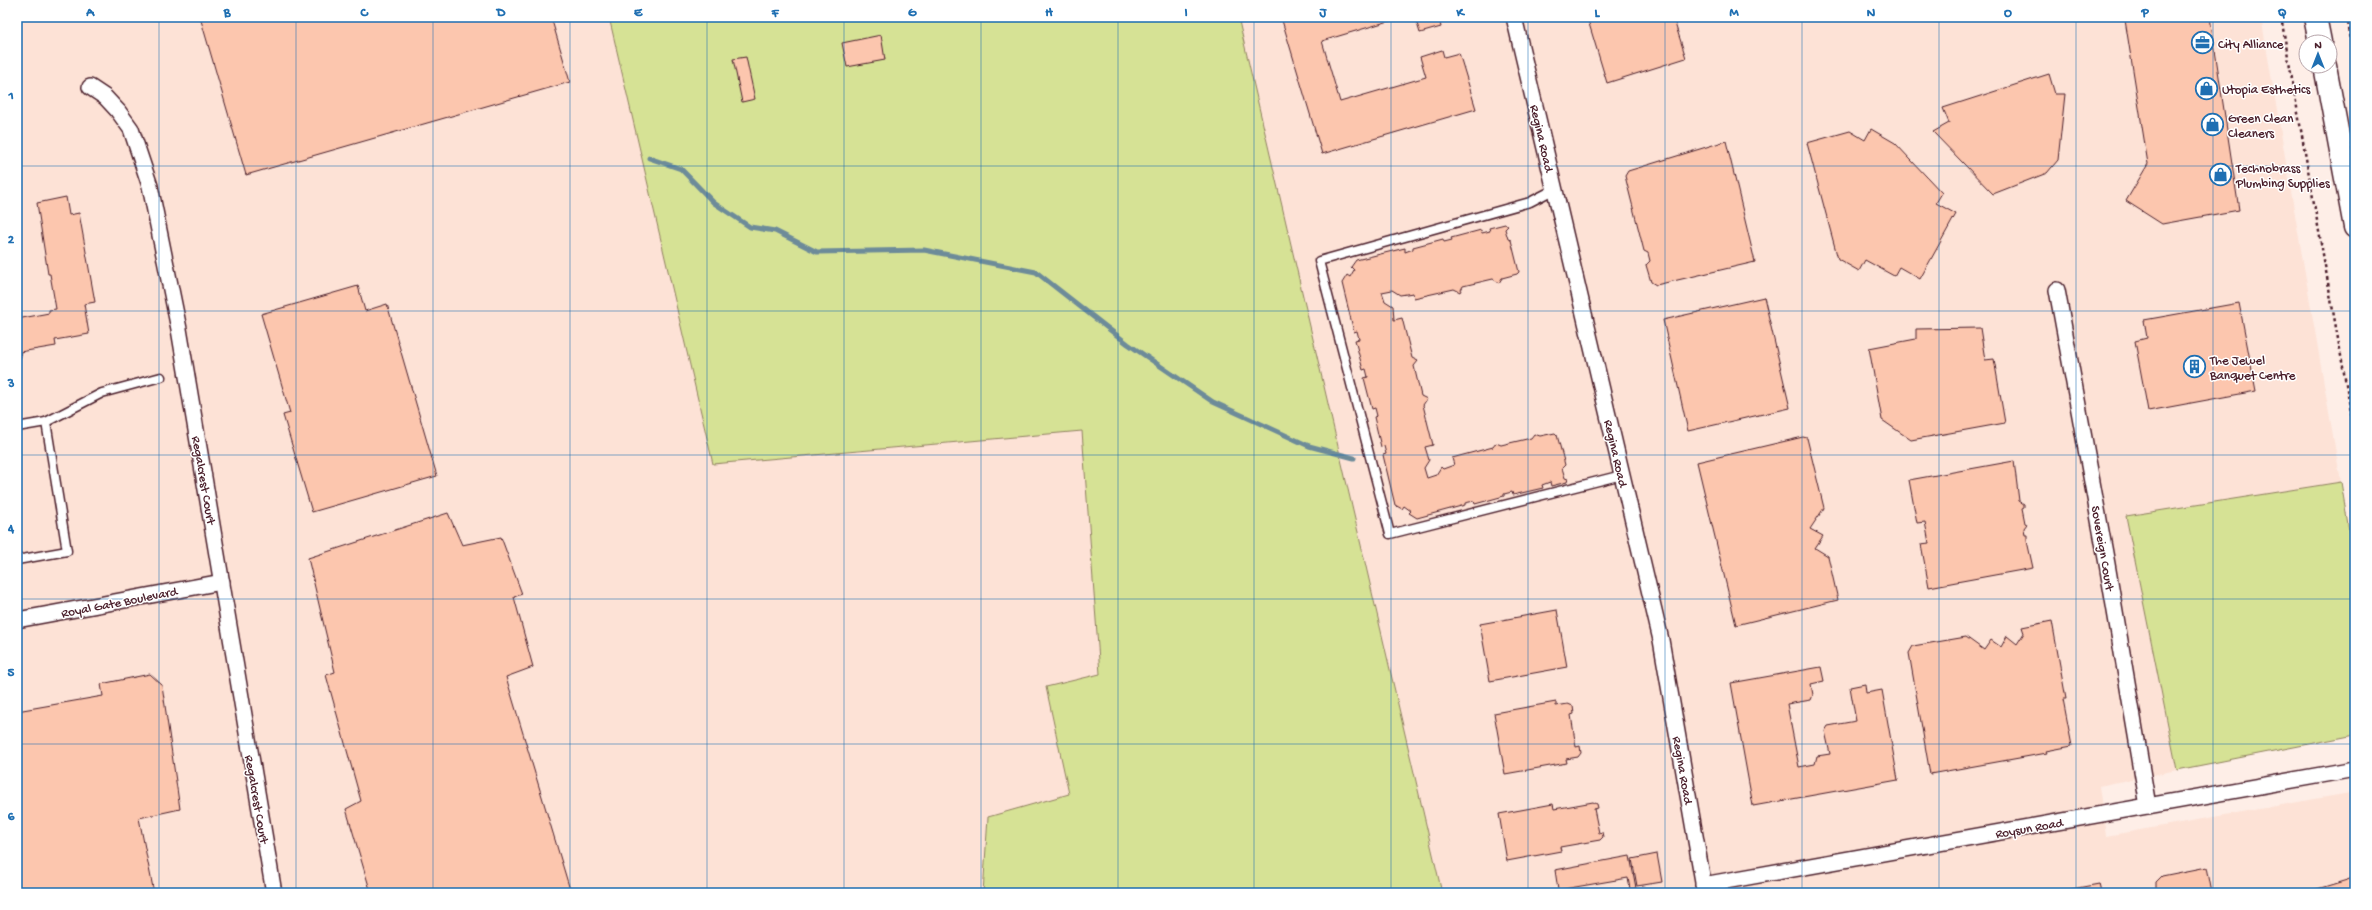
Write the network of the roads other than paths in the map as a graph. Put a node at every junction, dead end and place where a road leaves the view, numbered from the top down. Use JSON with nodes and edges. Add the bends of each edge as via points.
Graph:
{"nodes":[{"id":1,"x":1514,"y":17,"type":"edge"},
{"id":2,"x":2315,"y":17,"type":"edge"},
{"id":3,"x":2318,"y":34,"type":"edge"},
{"id":4,"x":2326,"y":74,"type":"edge"},
{"id":5,"x":90,"y":87,"type":"dead end"},
{"id":6,"x":1555,"y":189,"type":"junction"},
{"id":7,"x":2355,"y":227,"type":"edge"},
{"id":8,"x":2057,"y":290,"type":"dead end"},
{"id":9,"x":161,"y":377,"type":"dead end"},
{"id":10,"x":46,"y":422,"type":"junction"},
{"id":11,"x":17,"y":427,"type":"edge"},
{"id":12,"x":1622,"y":475,"type":"junction"},
{"id":13,"x":17,"y":560,"type":"edge"},
{"id":14,"x":222,"y":582,"type":"junction"},
{"id":15,"x":17,"y":620,"type":"edge"},
{"id":16,"x":2355,"y":769,"type":"edge"},
{"id":17,"x":2148,"y":806,"type":"junction"},
{"id":18,"x":1704,"y":889,"type":"edge"},
{"id":19,"x":274,"y":893,"type":"edge"}],
"edges":[{"from":1,"to":6,"type":"street","name":"Regina Road"},
{"from":2,"to":3,"type":"main road"},
{"from":4,"to":7,"type":"main road"},
{"from":5,"to":14,"type":"street","name":"Regalcrest Court","via":[[110,102],[131,129],[150,186],[179,329]]},
{"from":6,"to":12,"type":"street","name":"Regina Road"},
{"from":6,"to":12,"type":"lane","via":[[1530,202],[1319,261],[1390,534]]},
{"from":8,"to":17,"type":"street","name":"Sovereign Court"},
{"from":9,"to":10,"type":"lane","via":[[102,393]]},
{"from":10,"to":11,"type":"lane"},
{"from":10,"to":13,"type":"lane","via":[[67,552]]},
{"from":12,"to":18,"type":"street","name":"Regina Road","via":[[1661,640]]},
{"from":14,"to":15,"type":"street","name":"Royal Gate Boulevard"},
{"from":14,"to":19,"type":"street","name":"Regalcrest Court"},
{"from":16,"to":17,"type":"street","name":"Roysun Road"},
{"from":17,"to":18,"type":"street","name":"Roysun Road"}]}
